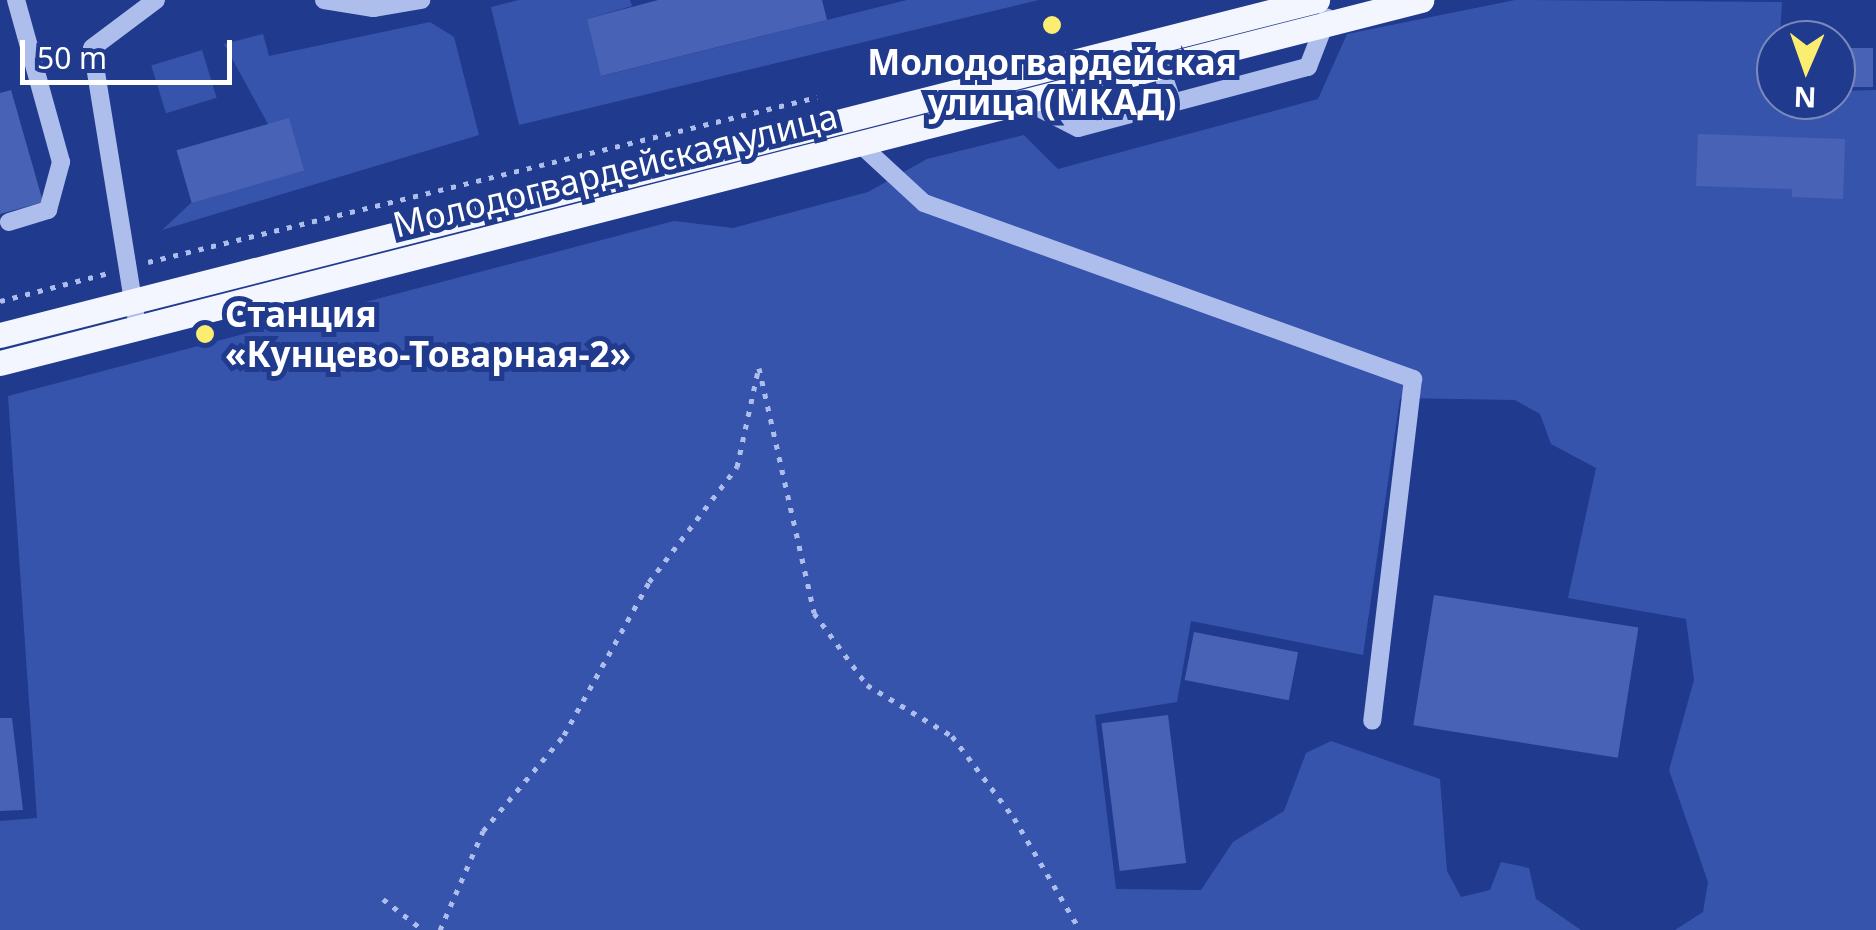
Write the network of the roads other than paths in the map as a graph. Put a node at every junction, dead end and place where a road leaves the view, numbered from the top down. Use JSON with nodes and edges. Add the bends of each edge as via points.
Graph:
{"nodes":[{"id":1,"x":16,"y":0,"type":"edge"},
{"id":2,"x":156,"y":0,"type":"edge"},
{"id":3,"x":324,"y":0,"type":"edge"},
{"id":4,"x":421,"y":0,"type":"edge"},
{"id":5,"x":1421,"y":0,"type":"edge"},
{"id":6,"x":1322,"y":8,"type":"edge"},
{"id":7,"x":1160,"y":66,"type":"junction"},
{"id":8,"x":1172,"y":101,"type":"junction"},
{"id":9,"x":1027,"y":102,"type":"junction"},
{"id":10,"x":860,"y":144,"type":"junction"},
{"id":11,"x":9,"y":222,"type":"dead end"},
{"id":12,"x":132,"y":301,"type":"junction"},
{"id":13,"x":140,"y":328,"type":"junction"},
{"id":14,"x":0,"y":335,"type":"edge"},
{"id":15,"x":0,"y":363,"type":"edge"},
{"id":16,"x":1372,"y":722,"type":"dead end"}],
"edges":[{"from":1,"to":11,"type":"lane","via":[[60,162],[48,210]]},
{"from":2,"to":12,"type":"lane","via":[[92,48]]},
{"from":3,"to":4,"type":"lane","via":[[373,8]]},
{"from":5,"to":6,"type":"main road","name":"Молодогвардейская улица"},
{"from":6,"to":7,"type":"main road","name":"Молодогвардейская улица"},
{"from":6,"to":8,"type":"lane","via":[[1308,67]]},
{"from":6,"to":12,"type":"main road","name":"Молодогвардейская улица"},
{"from":7,"to":8,"type":"lane"},
{"from":7,"to":9,"type":"main road","name":"Молодогвардейская улица"},
{"from":8,"to":9,"type":"lane","via":[[1078,128]]},
{"from":9,"to":10,"type":"main road","name":"Молодогвардейская улица"},
{"from":10,"to":13,"type":"main road","name":"Молодогвардейская улица"},
{"from":10,"to":16,"type":"lane","via":[[924,203],[1414,379]]},
{"from":12,"to":13,"type":"lane"},
{"from":12,"to":14,"type":"main road","name":"Молодогвардейская улица"},
{"from":13,"to":15,"type":"main road","name":"Молодогвардейская улица"}]}
